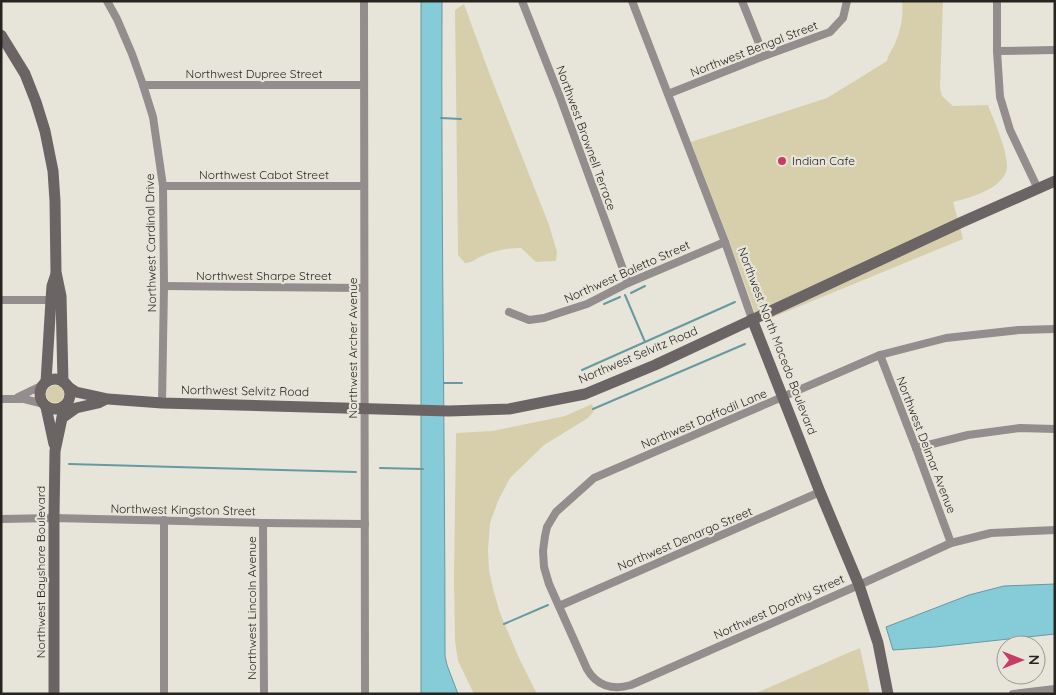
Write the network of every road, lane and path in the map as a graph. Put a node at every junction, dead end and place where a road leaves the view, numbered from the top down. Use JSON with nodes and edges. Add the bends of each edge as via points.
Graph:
{"nodes":[{"id":1,"x":107,"y":1,"type":"edge"},
{"id":2,"x":364,"y":1,"type":"edge"},
{"id":3,"x":522,"y":1,"type":"edge"},
{"id":4,"x":632,"y":1,"type":"edge"},
{"id":5,"x":742,"y":1,"type":"edge"},
{"id":6,"x":847,"y":1,"type":"edge"},
{"id":7,"x":997,"y":1,"type":"edge"},
{"id":8,"x":1,"y":35,"type":"edge"},
{"id":9,"x":1055,"y":50,"type":"edge"},
{"id":10,"x":997,"y":51,"type":"junction"},
{"id":11,"x":764,"y":56,"type":"junction"},
{"id":12,"x":143,"y":85,"type":"junction"},
{"id":13,"x":364,"y":85,"type":"junction"},
{"id":14,"x":668,"y":94,"type":"junction"},
{"id":15,"x":1055,"y":181,"type":"edge"},
{"id":16,"x":163,"y":186,"type":"junction"},
{"id":17,"x":364,"y":186,"type":"junction"},
{"id":18,"x":1038,"y":189,"type":"junction"},
{"id":19,"x":725,"y":242,"type":"junction"},
{"id":20,"x":56,"y":272,"type":"junction"},
{"id":21,"x":628,"y":283,"type":"junction"},
{"id":22,"x":164,"y":286,"type":"junction"},
{"id":23,"x":364,"y":288,"type":"junction"},
{"id":24,"x":1,"y":300,"type":"edge"},
{"id":25,"x":51,"y":300,"type":"junction"},
{"id":26,"x":509,"y":312,"type":"dead end"},
{"id":27,"x":752,"y":318,"type":"junction"},
{"id":28,"x":1055,"y":329,"type":"edge"},
{"id":29,"x":880,"y":356,"type":"junction"},
{"id":30,"x":62,"y":362,"type":"junction"},
{"id":31,"x":44,"y":384,"type":"junction"},
{"id":32,"x":65,"y":384,"type":"junction"},
{"id":33,"x":783,"y":398,"type":"junction"},
{"id":34,"x":1,"y":399,"type":"edge"},
{"id":35,"x":14,"y":399,"type":"junction"},
{"id":36,"x":106,"y":399,"type":"junction"},
{"id":37,"x":162,"y":403,"type":"junction"},
{"id":38,"x":45,"y":405,"type":"junction"},
{"id":39,"x":364,"y":408,"type":"junction"},
{"id":40,"x":63,"y":410,"type":"junction"},
{"id":41,"x":1055,"y":429,"type":"edge"},
{"id":42,"x":916,"y":448,"type":"junction"},
{"id":43,"x":55,"y":451,"type":"junction"},
{"id":44,"x":820,"y":492,"type":"junction"},
{"id":45,"x":1,"y":518,"type":"edge"},
{"id":46,"x":54,"y":518,"type":"junction"},
{"id":47,"x":164,"y":520,"type":"junction"},
{"id":48,"x":263,"y":523,"type":"junction"},
{"id":49,"x":365,"y":524,"type":"junction"},
{"id":50,"x":1055,"y":530,"type":"edge"},
{"id":51,"x":951,"y":542,"type":"junction"},
{"id":52,"x":859,"y":585,"type":"junction"},
{"id":53,"x":558,"y":606,"type":"junction"},
{"id":54,"x":1055,"y":689,"type":"edge"},
{"id":55,"x":54,"y":694,"type":"edge"},
{"id":56,"x":164,"y":694,"type":"edge"},
{"id":57,"x":264,"y":694,"type":"edge"},
{"id":58,"x":365,"y":694,"type":"edge"},
{"id":59,"x":888,"y":694,"type":"edge"},
{"id":60,"x":1013,"y":694,"type":"edge"}],
"edges":[{"from":1,"to":12,"type":"street","name":"Northwest Cardinal Drive"},
{"from":2,"to":13,"type":"street","name":"Northwest Archer Avenue"},
{"from":3,"to":21,"type":"street","name":"Northwest Brownell Terrace"},
{"from":4,"to":14,"type":"street","name":"Northwest North Macedo Boulevard"},
{"from":5,"to":11,"type":"street"},
{"from":6,"to":11,"type":"street","name":"Northwest Bengal Street","via":[[843,18],[830,32]]},
{"from":7,"to":10,"type":"street"},
{"from":8,"to":20,"type":"street","via":[[25,74],[45,131],[53,171]]},
{"from":9,"to":10,"type":"street"},
{"from":10,"to":18,"type":"street","via":[[1000,98],[1010,130]]},
{"from":11,"to":14,"type":"street","name":"Northwest Bengal Street"},
{"from":12,"to":13,"type":"street","name":"Northwest Dupree Street"},
{"from":12,"to":16,"type":"street","name":"Northwest Cardinal Drive","via":[[153,117]]},
{"from":13,"to":17,"type":"street","name":"Northwest Archer Avenue"},
{"from":14,"to":19,"type":"street","name":"Northwest North Macedo Boulevard"},
{"from":15,"to":18,"type":"street","name":"Northwest Selvitz Road"},
{"from":16,"to":17,"type":"street","name":"Northwest Cabot Street"},
{"from":16,"to":22,"type":"street","name":"Northwest Cardinal Drive"},
{"from":17,"to":23,"type":"street","name":"Northwest Archer Avenue"},
{"from":18,"to":27,"type":"street","name":"Northwest Selvitz Road"},
{"from":19,"to":21,"type":"street","name":"Northwest Baletto Street"},
{"from":19,"to":27,"type":"street","name":"Northwest North Macedo Boulevard"},
{"from":20,"to":25,"type":"street"},
{"from":20,"to":30,"type":"street","via":[[61,296]]},
{"from":21,"to":26,"type":"street","name":"Northwest Baletto Street","via":[[587,304],[544,318],[529,320]]},
{"from":22,"to":23,"type":"street","name":"Northwest Sharpe Street"},
{"from":22,"to":37,"type":"street","name":"Northwest Cardinal Drive"},
{"from":23,"to":39,"type":"street","name":"Northwest Archer Avenue"},
{"from":24,"to":25,"type":"street"},
{"from":25,"to":31,"type":"street"},
{"from":27,"to":33,"type":"street","name":"Northwest North Macedo Boulevard"},
{"from":27,"to":39,"type":"street","name":"Northwest Selvitz Road","via":[[655,365],[585,394],[509,409]]},
{"from":28,"to":29,"type":"street","name":"Northwest Daffodil Lane","via":[[946,338]]},
{"from":29,"to":33,"type":"street","name":"Northwest Daffodil Lane"},
{"from":29,"to":42,"type":"street","name":"Northwest Delmar Avenue"},
{"from":30,"to":32,"type":"street"},
{"from":30,"to":36,"type":"street","via":[[74,382]]},
{"from":31,"to":32,"type":"street","via":[[53,379]]},
{"from":31,"to":35,"type":"street"},
{"from":31,"to":38,"type":"street","via":[[40,393]]},
{"from":32,"to":36,"type":"street","name":"Northwest Selvitz Road","via":[[76,392]]},
{"from":32,"to":40,"type":"street","via":[[70,394]]},
{"from":33,"to":44,"type":"street","name":"Northwest North Macedo Boulevard"},
{"from":33,"to":53,"type":"street","name":"Northwest Daffodil Lane","via":[[594,478],[556,512],[547,527],[543,551],[546,574]]},
{"from":34,"to":35,"type":"street"},
{"from":35,"to":38,"type":"street"},
{"from":36,"to":37,"type":"street","name":"Northwest Selvitz Road"},
{"from":36,"to":40,"type":"street","name":"Northwest Selvitz Road"},
{"from":37,"to":39,"type":"street","name":"Northwest Selvitz Road"},
{"from":38,"to":40,"type":"street"},
{"from":38,"to":43,"type":"street","name":"Northwest Bayshore Boulevard"},
{"from":39,"to":49,"type":"street","name":"Northwest Archer Avenue"},
{"from":40,"to":43,"type":"street","name":"Northwest Bayshore Boulevard"},
{"from":41,"to":42,"type":"street","via":[[1020,428],[968,435]]},
{"from":42,"to":51,"type":"street","name":"Northwest Delmar Avenue"},
{"from":43,"to":46,"type":"street","name":"Northwest Bayshore Boulevard"},
{"from":44,"to":52,"type":"street","name":"Northwest North Macedo Boulevard"},
{"from":44,"to":53,"type":"street","name":"Northwest Denargo Street"},
{"from":45,"to":46,"type":"street","name":"Northwest Kingston Street"},
{"from":46,"to":47,"type":"street","name":"Northwest Kingston Street"},
{"from":46,"to":55,"type":"street","name":"Northwest Bayshore Boulevard"},
{"from":47,"to":48,"type":"street","name":"Northwest Kingston Street"},
{"from":47,"to":56,"type":"street"},
{"from":48,"to":49,"type":"street","name":"Northwest Kingston Street"},
{"from":48,"to":57,"type":"street","name":"Northwest Lincoln Avenue"},
{"from":49,"to":58,"type":"street","name":"Northwest Archer Avenue"},
{"from":50,"to":51,"type":"street","name":"Northwest Dorothy Street","via":[[990,533]]},
{"from":51,"to":52,"type":"street","name":"Northwest Dorothy Street"},
{"from":52,"to":53,"type":"street","name":"Northwest Dorothy Street","via":[[619,688],[600,684],[590,674]]},
{"from":52,"to":59,"type":"street","name":"Northwest North Macedo Boulevard","via":[[878,643]]},
{"from":54,"to":60,"type":"street"}]}
